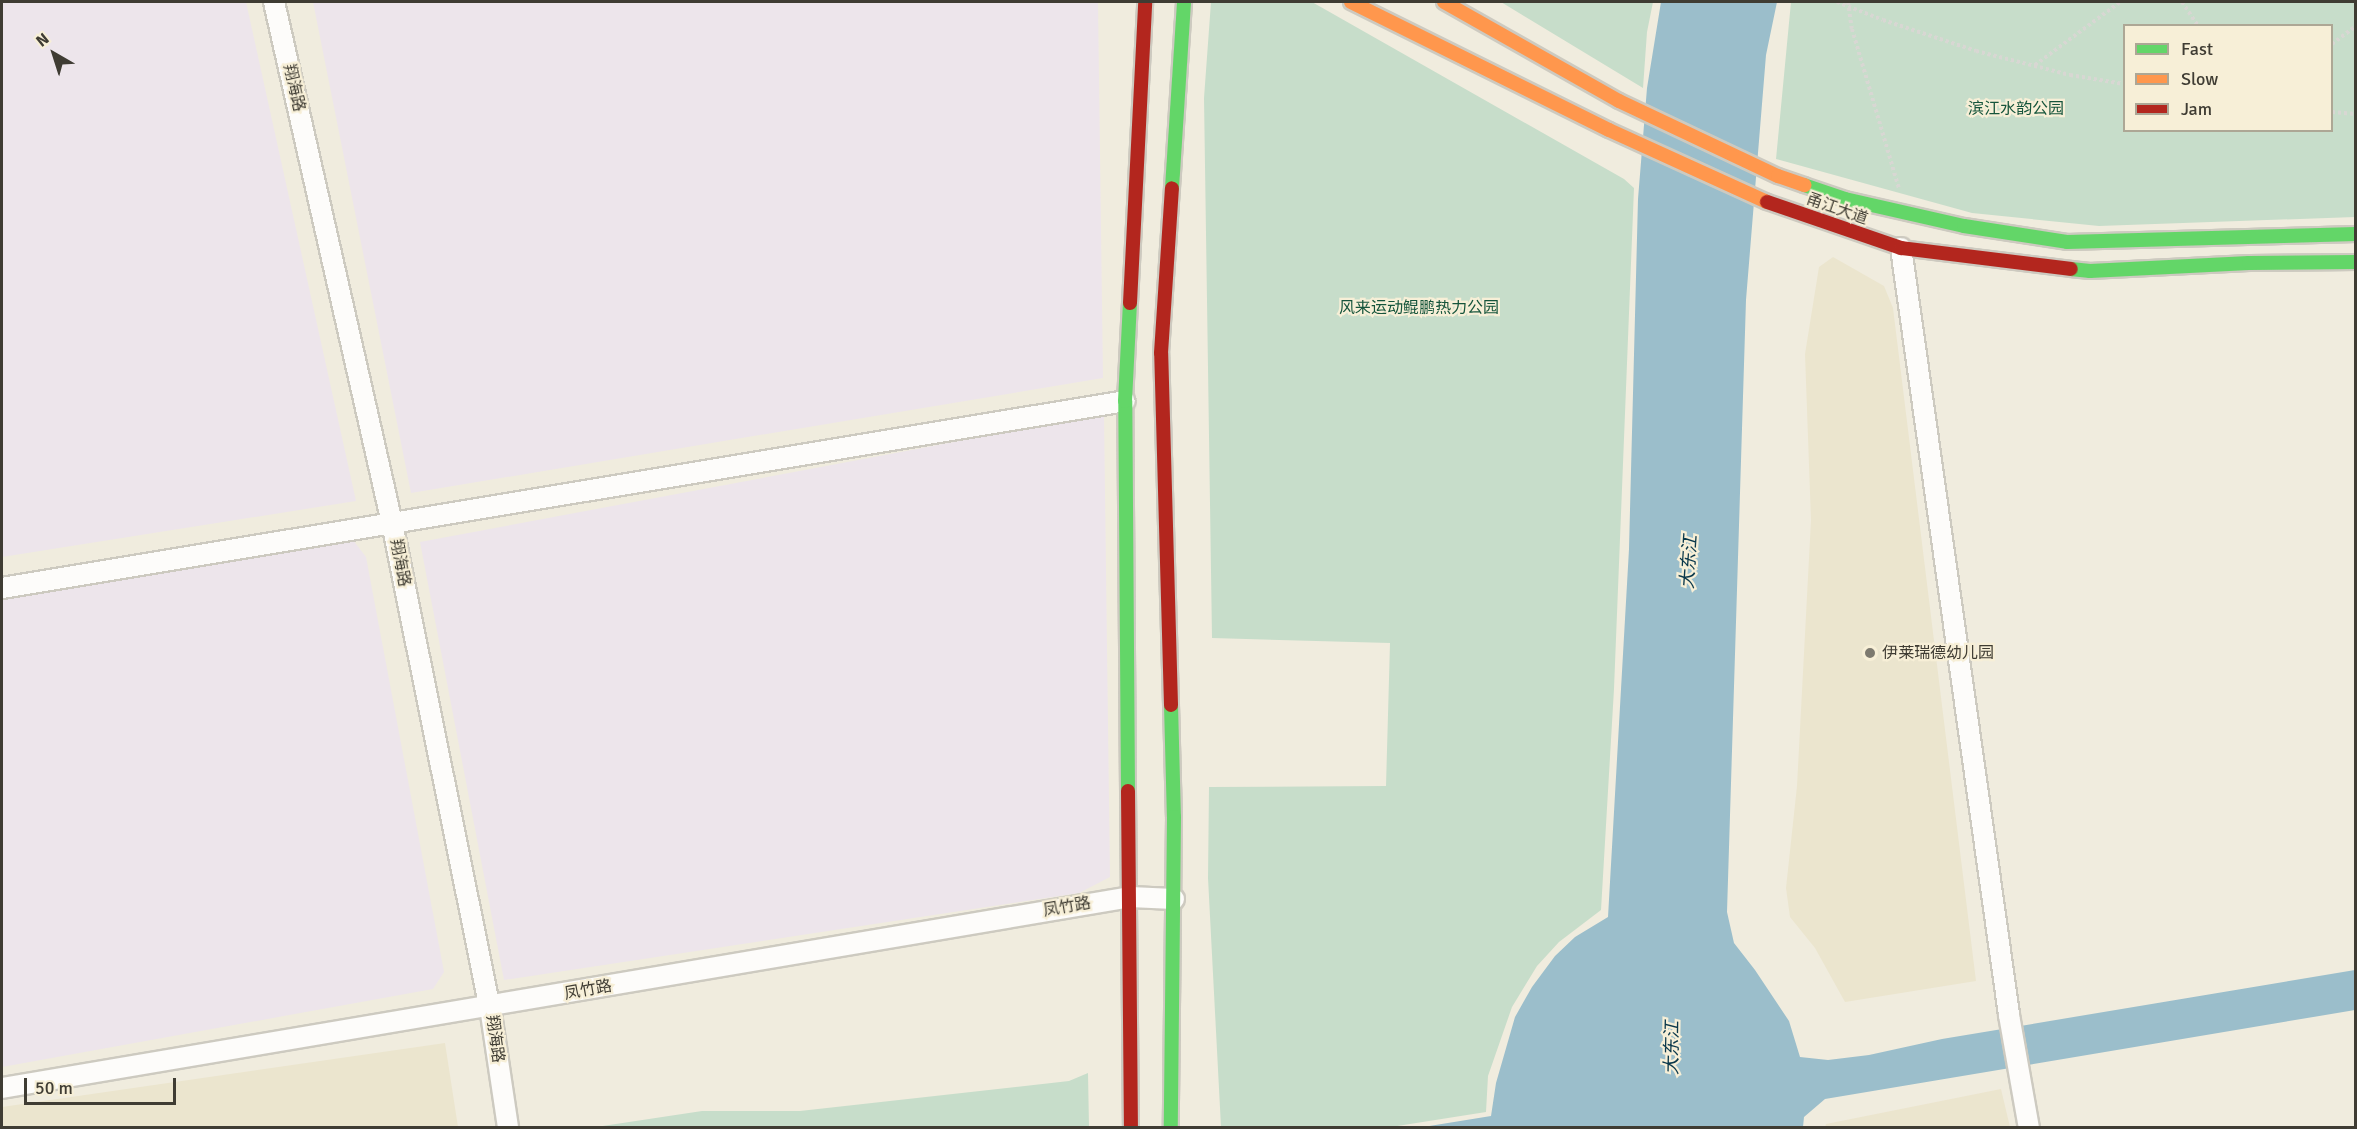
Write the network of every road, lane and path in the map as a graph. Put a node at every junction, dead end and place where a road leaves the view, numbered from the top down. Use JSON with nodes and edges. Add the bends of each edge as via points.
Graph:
{"nodes":[{"id":1,"x":274,"y":2,"type":"edge"},
{"id":2,"x":1145,"y":2,"type":"edge"},
{"id":3,"x":1184,"y":2,"type":"edge"},
{"id":4,"x":1351,"y":2,"type":"edge"},
{"id":5,"x":1444,"y":2,"type":"edge"},
{"id":6,"x":1837,"y":2,"type":"edge"},
{"id":7,"x":1854,"y":2,"type":"edge"},
{"id":8,"x":2120,"y":2,"type":"edge"},
{"id":9,"x":2182,"y":2,"type":"edge"},
{"id":10,"x":1848,"y":4,"type":"edge"},
{"id":11,"x":2197,"y":24,"type":"edge"},
{"id":12,"x":2355,"y":26,"type":"edge"},
{"id":13,"x":2333,"y":42,"type":"edge"},
{"id":14,"x":2034,"y":66,"type":"junction"},
{"id":15,"x":2123,"y":84,"type":"edge"},
{"id":16,"x":2333,"y":112,"type":"edge"},
{"id":17,"x":2355,"y":114,"type":"edge"},
{"id":18,"x":1901,"y":198,"type":"dead end"},
{"id":19,"x":2355,"y":234,"type":"edge"},
{"id":20,"x":1901,"y":248,"type":"junction"},
{"id":21,"x":2355,"y":262,"type":"edge"},
{"id":22,"x":1125,"y":401,"type":"junction"},
{"id":23,"x":392,"y":523,"type":"junction"},
{"id":24,"x":2,"y":588,"type":"edge"},
{"id":25,"x":1130,"y":897,"type":"junction"},
{"id":26,"x":1174,"y":899,"type":"junction"},
{"id":27,"x":490,"y":1007,"type":"junction"},
{"id":28,"x":2,"y":1088,"type":"edge"},
{"id":29,"x":508,"y":1128,"type":"edge"},
{"id":30,"x":1131,"y":1128,"type":"edge"},
{"id":31,"x":1172,"y":1128,"type":"edge"},
{"id":32,"x":2029,"y":1128,"type":"edge"}],
"edges":[{"from":1,"to":23,"type":"street","name":"翔海路"},
{"from":2,"to":22,"type":"street"},
{"from":3,"to":26,"type":"street","via":[[1161,353]]},
{"from":4,"to":20,"type":"street","name":"甬江大道","via":[[1609,130],[1753,196]]},
{"from":5,"to":19,"type":"street","name":"甬江大道","via":[[1619,101],[1753,164],[1845,199],[1964,226],[2067,242]]},
{"from":6,"to":10,"type":"path"},
{"from":7,"to":10,"type":"path"},
{"from":8,"to":14,"type":"path"},
{"from":9,"to":11,"type":"path"},
{"from":10,"to":14,"type":"path","via":[[1966,47]]},
{"from":10,"to":18,"type":"path"},
{"from":12,"to":13,"type":"path"},
{"from":14,"to":15,"type":"path"},
{"from":16,"to":17,"type":"path"},
{"from":20,"to":21,"type":"street","name":"甬江大道","via":[[2090,271]]},
{"from":20,"to":32,"type":"street","via":[[2009,1016]]},
{"from":22,"to":23,"type":"street"},
{"from":22,"to":25,"type":"street"},
{"from":23,"to":24,"type":"street"},
{"from":23,"to":27,"type":"street","name":"翔海路"},
{"from":25,"to":26,"type":"street","name":"凤竹路"},
{"from":25,"to":27,"type":"street","name":"凤竹路"},
{"from":25,"to":30,"type":"street"},
{"from":26,"to":31,"type":"street"},
{"from":27,"to":28,"type":"street","name":"凤竹路"},
{"from":27,"to":29,"type":"street","name":"翔海路"}]}
